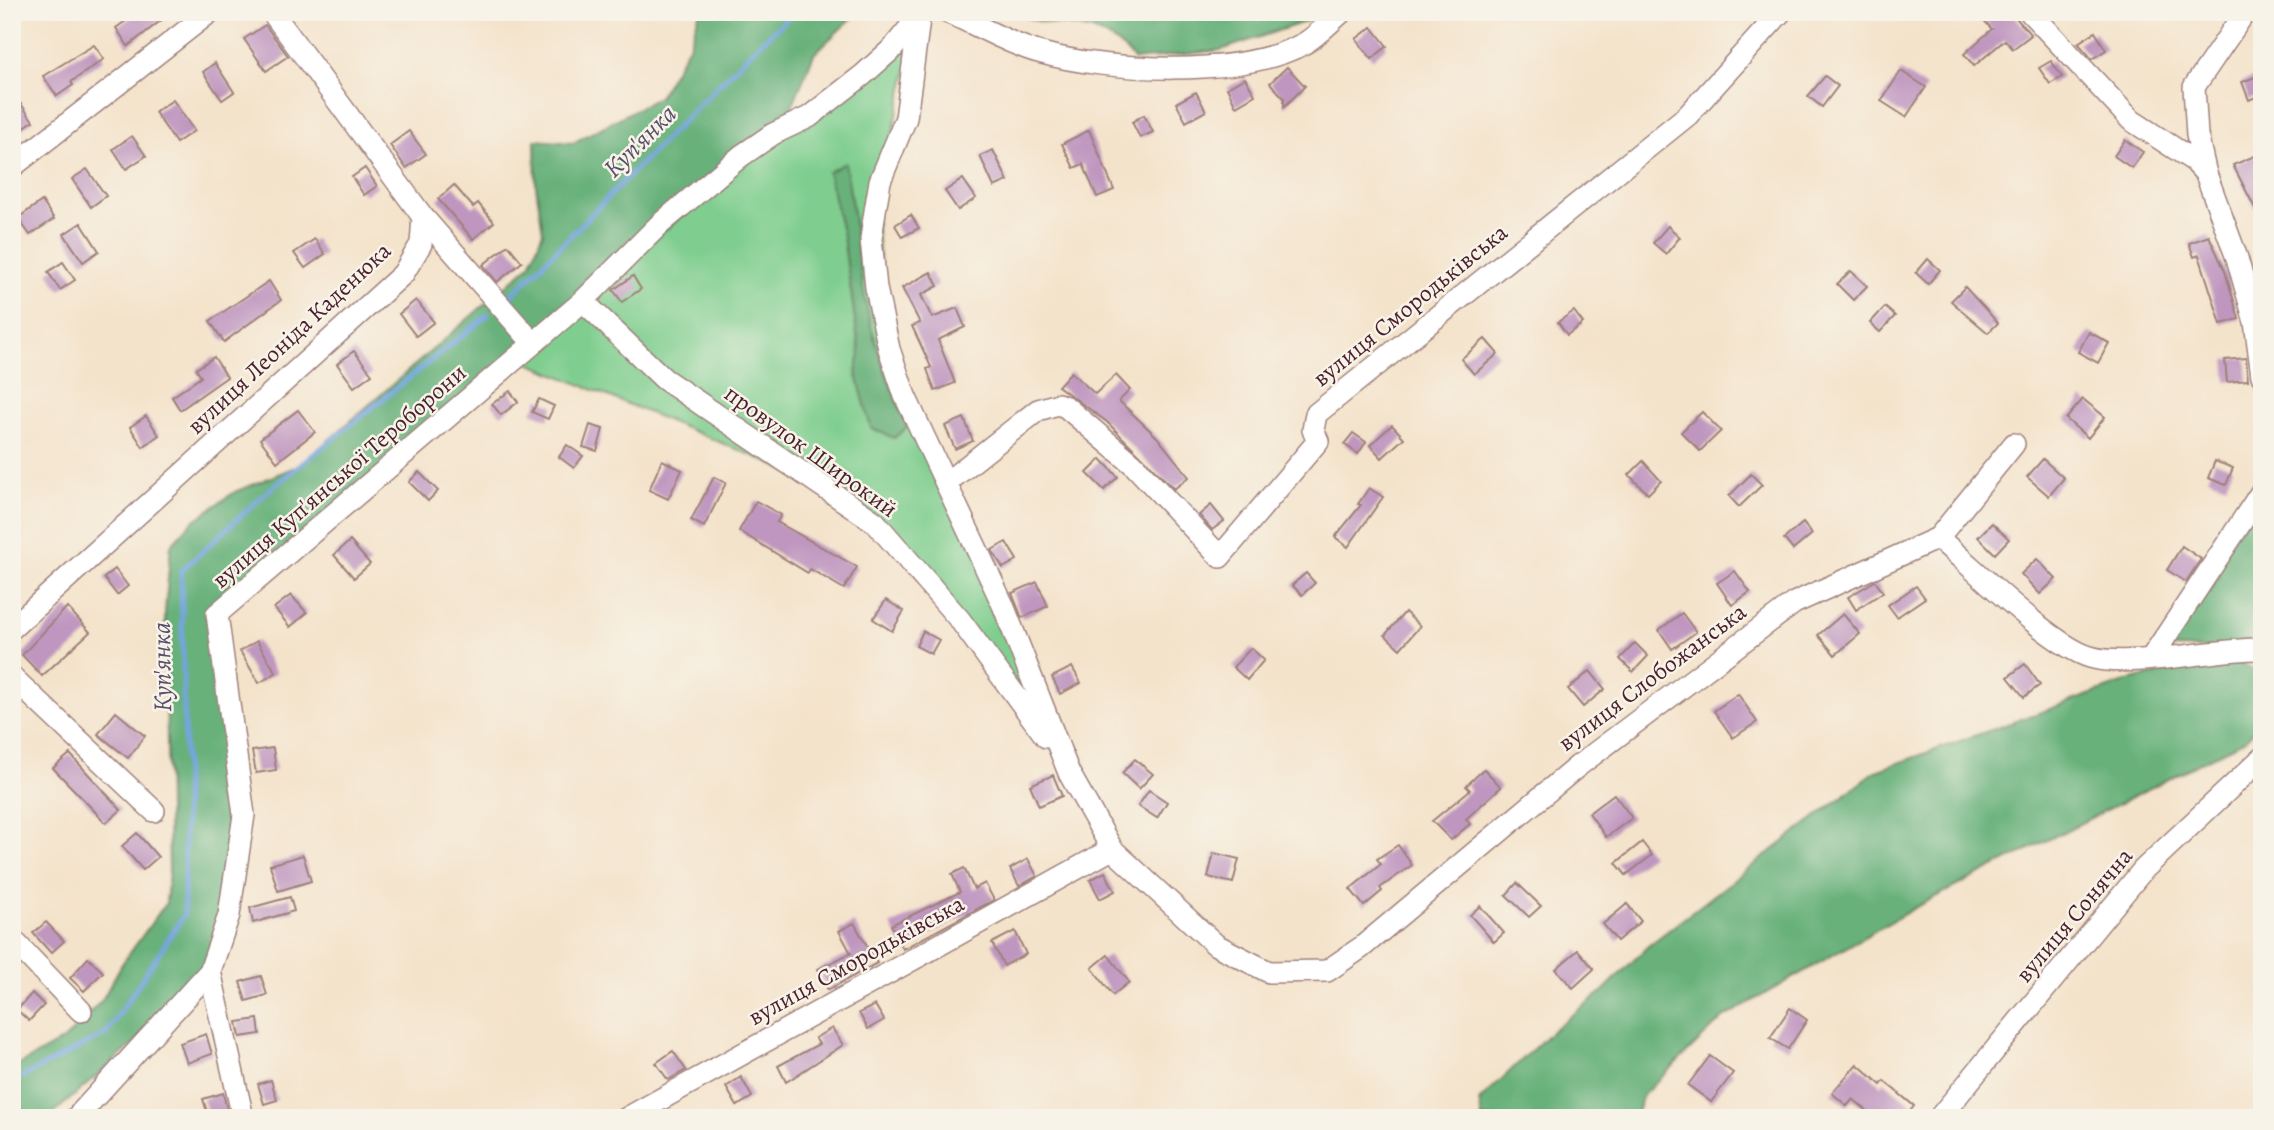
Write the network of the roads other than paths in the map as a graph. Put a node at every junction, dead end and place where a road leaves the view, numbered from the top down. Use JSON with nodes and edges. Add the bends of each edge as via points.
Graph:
{"nodes":[{"id":1,"x":210,"y":12,"type":"edge"},
{"id":2,"x":272,"y":12,"type":"edge"},
{"id":3,"x":946,"y":12,"type":"edge"},
{"id":4,"x":1342,"y":12,"type":"edge"},
{"id":5,"x":1782,"y":12,"type":"edge"},
{"id":6,"x":2030,"y":12,"type":"edge"},
{"id":7,"x":2245,"y":12,"type":"edge"},
{"id":8,"x":922,"y":13,"type":"edge"},
{"id":9,"x":12,"y":167,"type":"edge"},
{"id":10,"x":2206,"y":174,"type":"junction"},
{"id":11,"x":422,"y":217,"type":"junction"},
{"id":12,"x":583,"y":301,"type":"junction"},
{"id":13,"x":533,"y":343,"type":"junction"},
{"id":14,"x":2262,"y":376,"type":"edge"},
{"id":15,"x":2014,"y":444,"type":"dead end"},
{"id":16,"x":946,"y":483,"type":"junction"},
{"id":17,"x":2262,"y":491,"type":"edge"},
{"id":18,"x":1938,"y":538,"type":"junction"},
{"id":19,"x":12,"y":628,"type":"edge"},
{"id":20,"x":2262,"y":649,"type":"edge"},
{"id":21,"x":2151,"y":657,"type":"junction"},
{"id":22,"x":12,"y":677,"type":"edge"},
{"id":23,"x":2262,"y":758,"type":"edge"},
{"id":24,"x":1065,"y":764,"type":"junction"},
{"id":25,"x":154,"y":811,"type":"dead end"},
{"id":26,"x":1112,"y":849,"type":"junction"},
{"id":27,"x":12,"y":939,"type":"edge"},
{"id":28,"x":210,"y":971,"type":"junction"},
{"id":29,"x":81,"y":1011,"type":"dead end"},
{"id":30,"x":76,"y":1118,"type":"edge"},
{"id":31,"x":243,"y":1118,"type":"edge"},
{"id":32,"x":626,"y":1118,"type":"edge"},
{"id":33,"x":1939,"y":1118,"type":"edge"}],
"edges":[{"from":1,"to":9,"type":"street"},
{"from":2,"to":11,"type":"street"},
{"from":3,"to":4,"type":"street","via":[[1002,39],[1066,58],[1207,68],[1305,43]]},
{"from":5,"to":16,"type":"street","name":"вулиця Смородьківська","via":[[1688,115],[1316,414],[1313,429],[1318,441],[1220,557],[1133,464],[1058,404],[1038,410]]},
{"from":6,"to":10,"type":"street","via":[[2131,120],[2194,161]]},
{"from":7,"to":10,"type":"street","via":[[2194,87],[2197,135]]},
{"from":8,"to":12,"type":"street","name":"вулиця Куп'янської Тероборони","via":[[863,75],[809,117],[741,156],[659,225]]},
{"from":8,"to":16,"type":"street","via":[[906,118],[880,181],[871,239],[889,349],[905,396]]},
{"from":10,"to":14,"type":"street","via":[[2255,322]]},
{"from":11,"to":13,"type":"street"},
{"from":11,"to":19,"type":"street","name":"вулиця Леоніда Каденюка","via":[[421,244],[403,274]]},
{"from":12,"to":13,"type":"street","name":"вулиця Куп'янської Тероборони"},
{"from":12,"to":24,"type":"street","name":"провулок Широкий","via":[[664,379],[875,522],[960,620]]},
{"from":13,"to":28,"type":"street","name":"вулиця Куп'янської Тероборони","via":[[217,614],[244,815],[229,915]]},
{"from":15,"to":18,"type":"street","name":"вулиця Слобожанська"},
{"from":16,"to":24,"type":"street","via":[[1003,605]]},
{"from":17,"to":21,"type":"street"},
{"from":18,"to":21,"type":"street","via":[[2059,641],[2091,658]]},
{"from":18,"to":26,"type":"street","name":"вулиця Слобожанська","via":[[1794,603],[1578,766],[1362,947],[1327,971],[1269,972],[1216,945]]},
{"from":20,"to":21,"type":"street"},
{"from":22,"to":25,"type":"street"},
{"from":23,"to":33,"type":"street","name":"вулиця Сонячна","via":[[2143,870]]},
{"from":24,"to":26,"type":"street"},
{"from":26,"to":32,"type":"street","name":"вулиця Смородьківська"},
{"from":27,"to":29,"type":"street"},
{"from":28,"to":30,"type":"street","name":"вулиця Куп'янської Тероборони"},
{"from":28,"to":31,"type":"street"}]}
